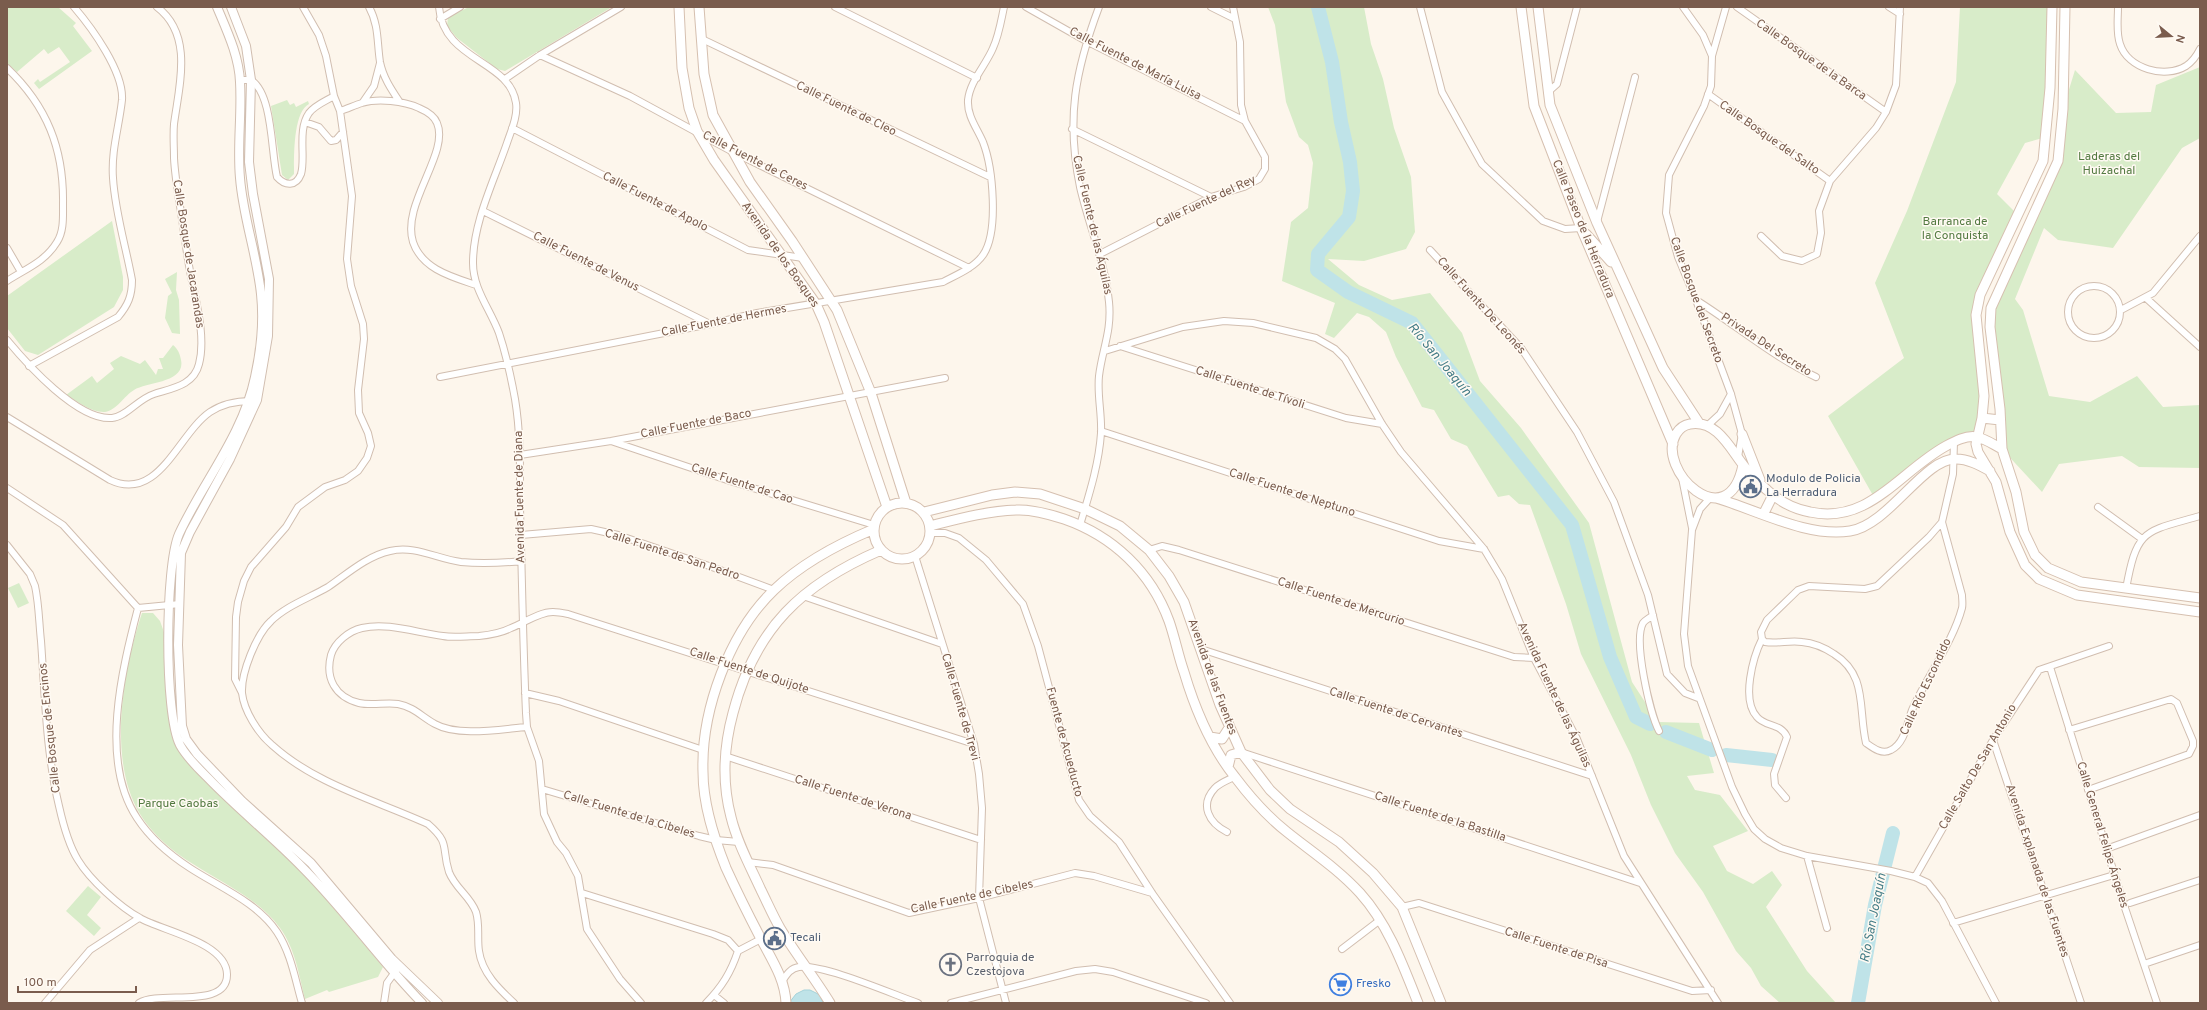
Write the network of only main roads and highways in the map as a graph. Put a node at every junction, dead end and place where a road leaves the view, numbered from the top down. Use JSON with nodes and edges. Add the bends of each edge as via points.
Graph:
{"nodes":[{"id":1,"x":679,"y":7,"type":"edge"},
{"id":2,"x":699,"y":7,"type":"edge"},
{"id":3,"x":1521,"y":7,"type":"edge"},
{"id":4,"x":1538,"y":7,"type":"edge"},
{"id":5,"x":2052,"y":7,"type":"edge"},
{"id":6,"x":2065,"y":7,"type":"edge"},
{"id":7,"x":1580,"y":228,"type":"junction"},
{"id":8,"x":1617,"y":269,"type":"junction"},
{"id":9,"x":1982,"y":418,"type":"junction"},
{"id":10,"x":2000,"y":420,"type":"junction"},
{"id":11,"x":1703,"y":425,"type":"junction"},
{"id":12,"x":1742,"y":434,"type":"road end"},
{"id":13,"x":1977,"y":437,"type":"junction"},
{"id":14,"x":1673,"y":444,"type":"junction"},
{"id":15,"x":2002,"y":449,"type":"junction"},
{"id":16,"x":1743,"y":465,"type":"junction"},
{"id":17,"x":1990,"y":471,"type":"junction"},
{"id":18,"x":1762,"y":485,"type":"junction"},
{"id":19,"x":1773,"y":495,"type":"junction"},
{"id":20,"x":1713,"y":498,"type":"junction"},
{"id":21,"x":906,"y":502,"type":"junction"},
{"id":22,"x":887,"y":507,"type":"junction"},
{"id":23,"x":924,"y":512,"type":"junction"},
{"id":24,"x":1764,"y":513,"type":"junction"},
{"id":25,"x":874,"y":527,"type":"junction"},
{"id":26,"x":930,"y":529,"type":"junction"},
{"id":27,"x":881,"y":550,"type":"junction"},
{"id":28,"x":2200,"y":598,"type":"edge"},
{"id":29,"x":2200,"y":612,"type":"edge"},
{"id":30,"x":1229,"y":728,"type":"junction"},
{"id":31,"x":1210,"y":737,"type":"junction"},
{"id":32,"x":1241,"y":752,"type":"junction"},
{"id":33,"x":1228,"y":767,"type":"junction"},
{"id":34,"x":786,"y":1003,"type":"edge"},
{"id":35,"x":830,"y":1003,"type":"edge"},
{"id":36,"x":1418,"y":1003,"type":"edge"},
{"id":37,"x":1441,"y":1003,"type":"edge"}],
"edges":[{"from":1,"to":22,"type":"main road","name":"Avenida de los Bosques","via":[[682,68],[689,108],[697,131],[714,160],[816,304]]},
{"from":2,"to":21,"type":"main road","name":"Avenida de los Bosques","via":[[704,74],[713,115],[750,182],[837,310],[871,393]]},
{"from":3,"to":7,"type":"main road","name":"Calle Paseo de la Herradura","via":[[1534,106]]},
{"from":4,"to":8,"type":"main road","name":"Calle Paseo de la Herradura","via":[[1550,105]]},
{"from":5,"to":9,"type":"main road","via":[[2050,88],[2043,161],[1980,295],[1976,315],[1984,396]]},
{"from":6,"to":10,"type":"main road","via":[[2063,109],[2058,161],[1991,308],[1990,327]]},
{"from":7,"to":8,"type":"main road"},
{"from":7,"to":14,"type":"main road","name":"Calle Paseo de la Herradura"},
{"from":8,"to":11,"type":"main road","name":"Calle Paseo de la Herradura","via":[[1663,368]]},
{"from":9,"to":10,"type":"main road"},
{"from":9,"to":13,"type":"main road"},
{"from":10,"to":15,"type":"main road"},
{"from":11,"to":14,"type":"main road","via":[[1685,425],[1680,428]]},
{"from":11,"to":16,"type":"main road","via":[[1727,442]]},
{"from":12,"to":18,"type":"main road"},
{"from":13,"to":15,"type":"main road"},
{"from":13,"to":17,"type":"main road","via":[[1978,452]]},
{"from":13,"to":19,"type":"main road","via":[[1964,438],[1931,454],[1875,500],[1852,512],[1835,515],[1810,512],[1786,505]]},
{"from":14,"to":20,"type":"main road","via":[[1682,475],[1697,493]]},
{"from":15,"to":28,"type":"main road","via":[[2016,492],[2024,532],[2035,555],[2048,568],[2081,582]]},
{"from":16,"to":18,"type":"main road"},
{"from":16,"to":20,"type":"main road","via":[[1740,479],[1733,489]]},
{"from":17,"to":24,"type":"main road","via":[[1970,461],[1955,459],[1937,466],[1872,523],[1851,531],[1830,532],[1810,529]]},
{"from":17,"to":29,"type":"main road","via":[[2002,500],[2015,546],[2025,564],[2039,579],[2077,596]]},
{"from":18,"to":19,"type":"main road"},
{"from":19,"to":24,"type":"main road"},
{"from":20,"to":24,"type":"main road"},
{"from":21,"to":22,"type":"main road"},
{"from":21,"to":23,"type":"main road"},
{"from":22,"to":25,"type":"main road","via":[[881,512]]},
{"from":23,"to":26,"type":"main road"},
{"from":23,"to":30,"type":"main road","name":"Avenida de las Fuentes","via":[[992,495],[1015,492],[1040,494],[1085,509],[1120,526],[1150,550],[1184,602]]},
{"from":25,"to":27,"type":"main road","via":[[874,537]]},
{"from":25,"to":34,"type":"main road","via":[[835,547],[774,590],[748,622],[725,663],[708,720],[703,750],[706,805],[727,869],[783,980]]},
{"from":26,"to":27,"type":"main road","via":[[926,546],[915,556],[901,560]]},
{"from":26,"to":31,"type":"main road","name":"Avenida de las Fuentes","via":[[979,514],[1017,510],[1053,515],[1080,525],[1114,545],[1129,558],[1154,590],[1168,619],[1195,707]]},
{"from":27,"to":35,"type":"main road","via":[[834,573],[784,613],[769,632],[746,670],[729,729],[725,756],[731,817],[748,862],[779,927]]},
{"from":30,"to":31,"type":"main road","via":[[1222,739]]},
{"from":30,"to":32,"type":"main road","name":"Avenida de las Fuentes"},
{"from":31,"to":33,"type":"main road","name":"Avenida de las Fuentes"},
{"from":32,"to":33,"type":"main road","via":[[1231,755]]},
{"from":32,"to":37,"type":"main road","name":"Avenida de las Fuentes","via":[[1270,790],[1290,809],[1339,842],[1373,872],[1402,906]]},
{"from":33,"to":36,"type":"main road","name":"Avenida de las Fuentes","via":[[1275,821],[1350,883],[1380,920]]}]}
